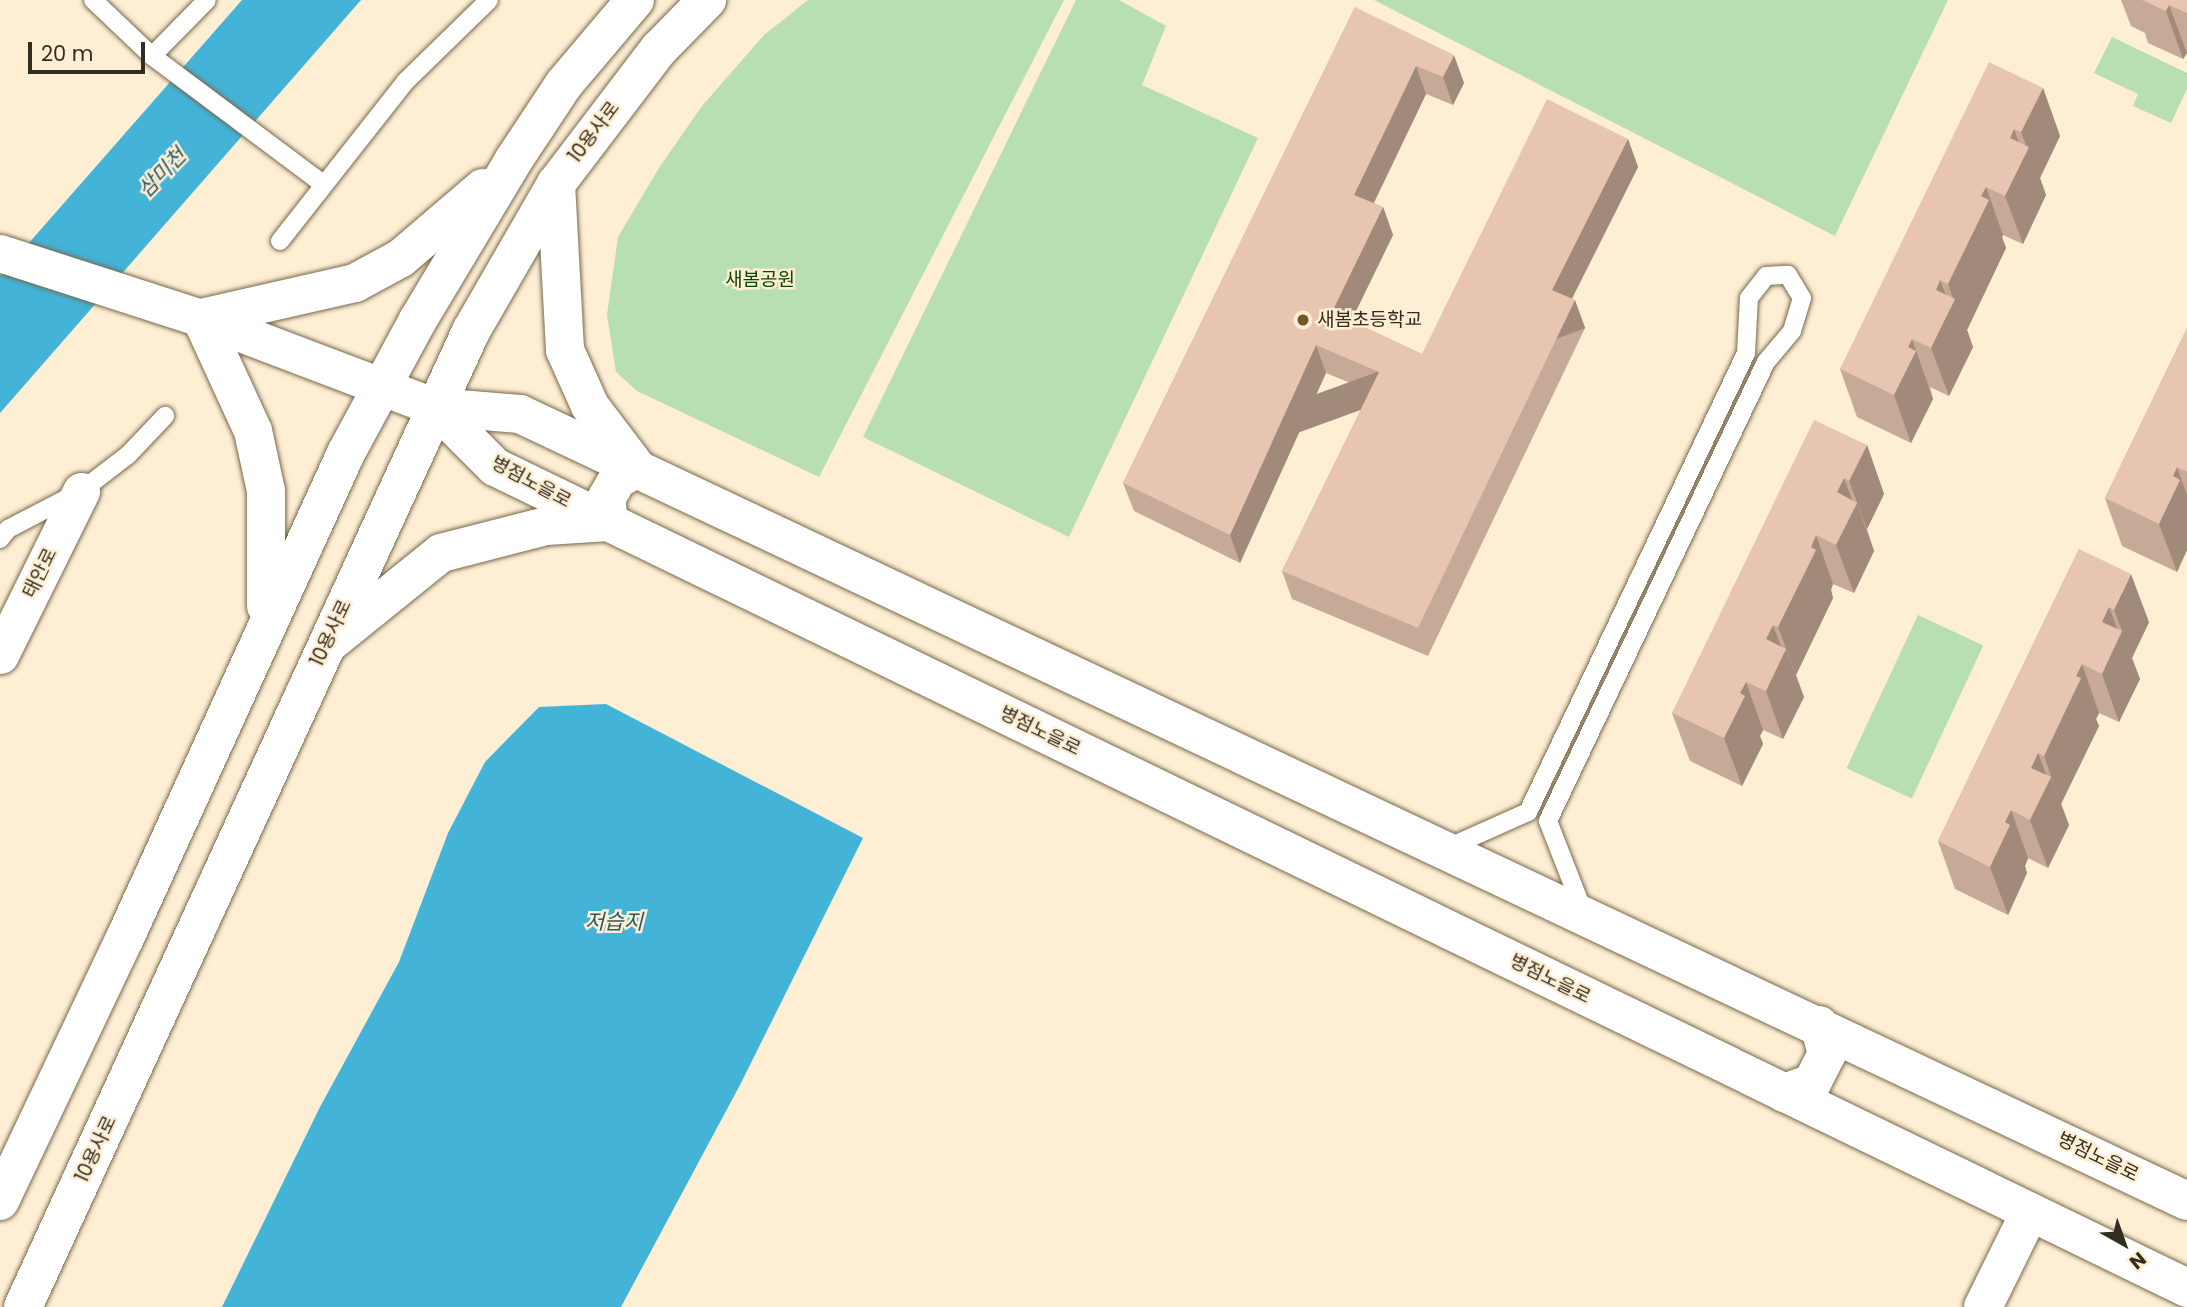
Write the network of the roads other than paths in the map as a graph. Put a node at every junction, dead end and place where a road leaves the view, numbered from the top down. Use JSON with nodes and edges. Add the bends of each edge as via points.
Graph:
{"nodes":[{"id":1,"x":93,"y":0,"type":"edge"},
{"id":2,"x":207,"y":0,"type":"edge"},
{"id":3,"x":489,"y":0,"type":"edge"},
{"id":4,"x":635,"y":0,"type":"edge"},
{"id":5,"x":707,"y":0,"type":"edge"},
{"id":6,"x":152,"y":56,"type":"junction"},
{"id":7,"x":504,"y":176,"type":"junction"},
{"id":8,"x":323,"y":184,"type":"junction"},
{"id":9,"x":556,"y":184,"type":"junction"},
{"id":10,"x":534,"y":220,"type":"junction"},
{"id":11,"x":280,"y":241,"type":"dead end"},
{"id":12,"x":0,"y":253,"type":"edge"},
{"id":13,"x":201,"y":318,"type":"junction"},
{"id":14,"x":380,"y":388,"type":"junction"},
{"id":15,"x":435,"y":407,"type":"junction"},
{"id":16,"x":165,"y":416,"type":"dead end"},
{"id":17,"x":637,"y":468,"type":"junction"},
{"id":18,"x":81,"y":491,"type":"junction"},
{"id":19,"x":609,"y":522,"type":"junction"},
{"id":20,"x":0,"y":538,"type":"edge"},
{"id":21,"x":265,"y":622,"type":"junction"},
{"id":22,"x":325,"y":647,"type":"junction"},
{"id":23,"x":0,"y":655,"type":"edge"},
{"id":24,"x":1444,"y":849,"type":"junction"},
{"id":25,"x":1584,"y":915,"type":"junction"},
{"id":26,"x":1819,"y":1025,"type":"junction"},
{"id":27,"x":1784,"y":1093,"type":"junction"},
{"id":28,"x":0,"y":1200,"type":"edge"},
{"id":29,"x":2187,"y":1201,"type":"edge"},
{"id":30,"x":2030,"y":1212,"type":"junction"},
{"id":31,"x":2187,"y":1288,"type":"edge"},
{"id":32,"x":23,"y":1307,"type":"edge"},
{"id":33,"x":1983,"y":1307,"type":"edge"}],
"edges":[{"from":1,"to":6,"type":"lane"},
{"from":2,"to":6,"type":"lane"},
{"from":3,"to":8,"type":"lane","via":[[405,82]]},
{"from":4,"to":7,"type":"street","via":[[564,84]]},
{"from":5,"to":9,"type":"street","name":"10용사로","via":[[659,50]]},
{"from":6,"to":8,"type":"lane"},
{"from":7,"to":10,"type":"street","via":[[495,214],[505,229]]},
{"from":7,"to":13,"type":"street","via":[[401,258],[355,283]]},
{"from":7,"to":14,"type":"street"},
{"from":8,"to":11,"type":"lane"},
{"from":9,"to":10,"type":"street","name":"10용사로"},
{"from":9,"to":17,"type":"street","via":[[565,350],[590,407]]},
{"from":10,"to":15,"type":"street","name":"10용사로","via":[[471,331]]},
{"from":12,"to":13,"type":"street"},
{"from":13,"to":14,"type":"street"},
{"from":13,"to":21,"type":"street","via":[[253,431],[266,491]]},
{"from":14,"to":15,"type":"street"},
{"from":14,"to":21,"type":"street"},
{"from":15,"to":17,"type":"street","name":"병점노을로","via":[[520,414]]},
{"from":15,"to":19,"type":"street","name":"병점노을로","via":[[495,467]]},
{"from":15,"to":22,"type":"street","name":"10용사로"},
{"from":16,"to":18,"type":"lane","via":[[128,455]]},
{"from":17,"to":19,"type":"street","via":[[617,480],[606,499]]},
{"from":17,"to":24,"type":"street","name":"병점노을로"},
{"from":18,"to":20,"type":"lane","via":[[8,529]]},
{"from":18,"to":23,"type":"street","name":"태안로"},
{"from":19,"to":22,"type":"street","via":[[546,526],[441,553]]},
{"from":19,"to":27,"type":"street","name":"병점노을로"},
{"from":21,"to":28,"type":"street","via":[[125,938]]},
{"from":22,"to":32,"type":"street","name":"10용사로"},
{"from":24,"to":25,"type":"street","name":"병점노을로"},
{"from":24,"to":25,"type":"lane","via":[[1528,812],[1746,353],[1749,298],[1766,276],[1788,275],[1802,298],[1792,331],[1766,362],[1548,821]]},
{"from":25,"to":26,"type":"street","name":"병점노을로"},
{"from":26,"to":27,"type":"street","via":[[1827,1054],[1812,1083]]},
{"from":26,"to":29,"type":"street","name":"병점노을로"},
{"from":27,"to":30,"type":"street","name":"병점노을로"},
{"from":30,"to":31,"type":"street","name":"병점노을로"},
{"from":30,"to":33,"type":"street"}]}
